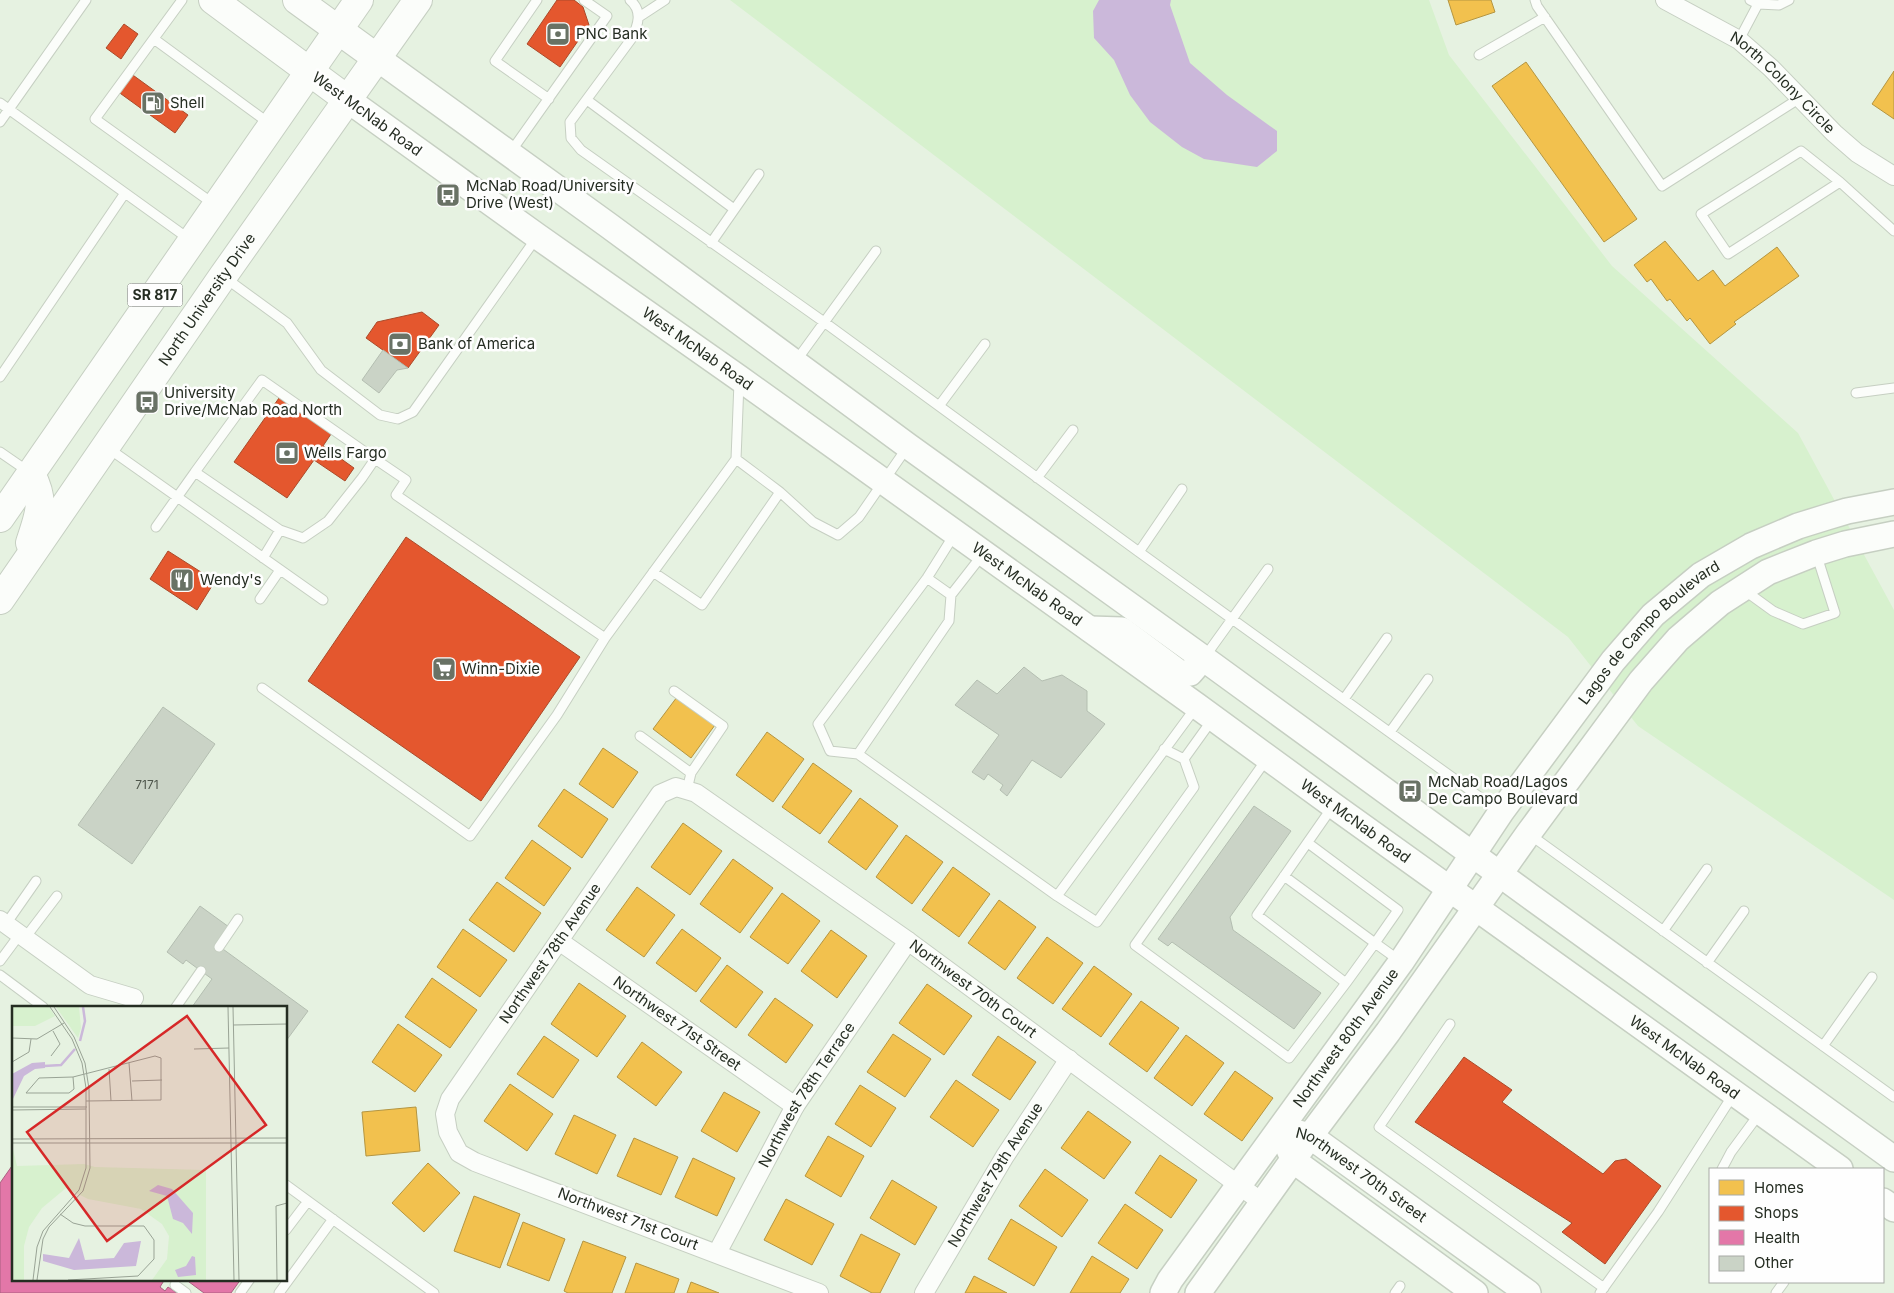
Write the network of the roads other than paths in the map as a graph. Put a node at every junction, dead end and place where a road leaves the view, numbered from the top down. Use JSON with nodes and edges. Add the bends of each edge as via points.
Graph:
{"nodes":[{"id":1,"x":86,"y":0,"type":"edge"},
{"id":2,"x":182,"y":0,"type":"edge"},
{"id":3,"x":213,"y":0,"type":"edge"},
{"id":4,"x":297,"y":0,"type":"edge"},
{"id":5,"x":360,"y":0,"type":"edge"},
{"id":6,"x":418,"y":0,"type":"edge"},
{"id":7,"x":537,"y":0,"type":"edge"},
{"id":8,"x":584,"y":0,"type":"edge"},
{"id":9,"x":630,"y":0,"type":"edge"},
{"id":10,"x":665,"y":0,"type":"edge"},
{"id":11,"x":1536,"y":0,"type":"edge"},
{"id":12,"x":1665,"y":0,"type":"edge"},
{"id":13,"x":1789,"y":0,"type":"edge"},
{"id":14,"x":1754,"y":2,"type":"edge"},
{"id":15,"x":640,"y":17,"type":"junction"},
{"id":16,"x":1545,"y":18,"type":"junction"},
{"id":17,"x":339,"y":30,"type":"junction"},
{"id":18,"x":154,"y":38,"type":"junction"},
{"id":19,"x":1739,"y":40,"type":"junction"},
{"id":20,"x":1479,"y":55,"type":"dead end"},
{"id":21,"x":377,"y":58,"type":"junction"},
{"id":22,"x":309,"y":71,"type":"junction"},
{"id":23,"x":1800,"y":98,"type":"junction"},
{"id":24,"x":548,"y":99,"type":"junction"},
{"id":25,"x":348,"y":100,"type":"junction"},
{"id":26,"x":587,"y":100,"type":"junction"},
{"id":27,"x":0,"y":103,"type":"edge"},
{"id":28,"x":8,"y":109,"type":"junction"},
{"id":29,"x":0,"y":122,"type":"edge"},
{"id":30,"x":272,"y":126,"type":"junction"},
{"id":31,"x":510,"y":153,"type":"junction"},
{"id":32,"x":760,"y":174,"type":"dead end"},
{"id":33,"x":1894,"y":176,"type":"edge"},
{"id":34,"x":1840,"y":182,"type":"junction"},
{"id":35,"x":125,"y":193,"type":"junction"},
{"id":36,"x":216,"y":206,"type":"junction"},
{"id":37,"x":734,"y":209,"type":"junction"},
{"id":38,"x":1894,"y":231,"type":"edge"},
{"id":39,"x":537,"y":236,"type":"junction"},
{"id":40,"x":192,"y":241,"type":"junction"},
{"id":41,"x":711,"y":242,"type":"junction"},
{"id":42,"x":876,"y":251,"type":"dead end"},
{"id":43,"x":223,"y":276,"type":"junction"},
{"id":44,"x":824,"y":322,"type":"junction"},
{"id":45,"x":985,"y":344,"type":"dead end"},
{"id":46,"x":794,"y":363,"type":"junction"},
{"id":47,"x":0,"y":377,"type":"edge"},
{"id":48,"x":739,"y":378,"type":"junction"},
{"id":49,"x":1894,"y":388,"type":"edge"},
{"id":50,"x":1856,"y":393,"type":"dead end"},
{"id":51,"x":939,"y":406,"type":"junction"},
{"id":52,"x":1073,"y":430,"type":"dead end"},
{"id":53,"x":908,"y":446,"type":"junction"},
{"id":54,"x":106,"y":447,"type":"junction"},
{"id":55,"x":0,"y":452,"type":"edge"},
{"id":56,"x":375,"y":459,"type":"junction"},
{"id":57,"x":736,"y":459,"type":"junction"},
{"id":58,"x":195,"y":472,"type":"junction"},
{"id":59,"x":31,"y":474,"type":"junction"},
{"id":60,"x":1037,"y":478,"type":"junction"},
{"id":61,"x":884,"y":482,"type":"junction"},
{"id":62,"x":1182,"y":490,"type":"dead end"},
{"id":63,"x":780,"y":492,"type":"junction"},
{"id":64,"x":177,"y":497,"type":"junction"},
{"id":65,"x":1894,"y":502,"type":"edge"},
{"id":66,"x":0,"y":518,"type":"edge"},
{"id":67,"x":156,"y":527,"type":"dead end"},
{"id":68,"x":280,"y":530,"type":"junction"},
{"id":69,"x":956,"y":533,"type":"junction"},
{"id":70,"x":1894,"y":534,"type":"edge"},
{"id":71,"x":1139,"y":552,"type":"junction"},
{"id":72,"x":984,"y":553,"type":"junction"},
{"id":73,"x":1816,"y":553,"type":"junction"},
{"id":74,"x":263,"y":558,"type":"junction"},
{"id":75,"x":23,"y":566,"type":"junction"},
{"id":76,"x":1268,"y":569,"type":"dead end"},
{"id":77,"x":280,"y":570,"type":"junction"},
{"id":78,"x":653,"y":572,"type":"junction"},
{"id":79,"x":927,"y":578,"type":"junction"},
{"id":80,"x":1742,"y":589,"type":"junction"},
{"id":81,"x":951,"y":595,"type":"junction"},
{"id":82,"x":260,"y":599,"type":"dead end"},
{"id":83,"x":0,"y":600,"type":"edge"},
{"id":84,"x":322,"y":600,"type":"dead end"},
{"id":85,"x":1231,"y":618,"type":"junction"},
{"id":86,"x":1090,"y":630,"type":"junction"},
{"id":87,"x":605,"y":638,"type":"junction"},
{"id":88,"x":1386,"y":638,"type":"dead end"},
{"id":89,"x":1204,"y":658,"type":"junction"},
{"id":90,"x":1428,"y":679,"type":"dead end"},
{"id":91,"x":262,"y":688,"type":"dead end"},
{"id":92,"x":674,"y":691,"type":"dead end"},
{"id":93,"x":1344,"y":699,"type":"junction"},
{"id":94,"x":1206,"y":712,"type":"junction"},
{"id":95,"x":1390,"y":732,"type":"junction"},
{"id":96,"x":640,"y":736,"type":"dead end"},
{"id":97,"x":1164,"y":749,"type":"junction"},
{"id":98,"x":858,"y":754,"type":"junction"},
{"id":99,"x":1267,"y":758,"type":"junction"},
{"id":100,"x":1184,"y":759,"type":"junction"},
{"id":101,"x":691,"y":772,"type":"junction"},
{"id":102,"x":682,"y":788,"type":"junction"},
{"id":103,"x":1334,"y":806,"type":"junction"},
{"id":104,"x":1501,"y":812,"type":"junction"},
{"id":105,"x":1528,"y":834,"type":"junction"},
{"id":106,"x":1308,"y":843,"type":"junction"},
{"id":107,"x":1473,"y":854,"type":"junction"},
{"id":108,"x":1707,"y":869,"type":"dead end"},
{"id":109,"x":1499,"y":873,"type":"junction"},
{"id":110,"x":1284,"y":876,"type":"junction"},
{"id":111,"x":36,"y":881,"type":"dead end"},
{"id":112,"x":1450,"y":890,"type":"junction"},
{"id":113,"x":57,"y":896,"type":"dead end"},
{"id":114,"x":1057,"y":896,"type":"junction"},
{"id":115,"x":1476,"y":908,"type":"junction"},
{"id":116,"x":1744,"y":911,"type":"dead end"},
{"id":117,"x":238,"y":919,"type":"dead end"},
{"id":118,"x":13,"y":929,"type":"edge"},
{"id":119,"x":1663,"y":931,"type":"junction"},
{"id":120,"x":908,"y":941,"type":"junction"},
{"id":121,"x":558,"y":942,"type":"junction"},
{"id":122,"x":1375,"y":943,"type":"junction"},
{"id":123,"x":219,"y":947,"type":"dead end"},
{"id":124,"x":0,"y":961,"type":"edge"},
{"id":125,"x":1401,"y":962,"type":"junction"},
{"id":126,"x":1707,"y":963,"type":"junction"},
{"id":127,"x":201,"y":971,"type":"dead end"},
{"id":128,"x":0,"y":975,"type":"edge"},
{"id":129,"x":1872,"y":977,"type":"dead end"},
{"id":130,"x":1346,"y":983,"type":"junction"},
{"id":131,"x":134,"y":998,"type":"dead end"},
{"id":132,"x":42,"y":1006,"type":"edge"},
{"id":133,"x":177,"y":1006,"type":"edge"},
{"id":134,"x":1450,"y":1024,"type":"dead end"},
{"id":135,"x":1823,"y":1046,"type":"junction"},
{"id":136,"x":1069,"y":1059,"type":"junction"},
{"id":137,"x":1734,"y":1093,"type":"junction"},
{"id":138,"x":1894,"y":1097,"type":"edge"},
{"id":139,"x":795,"y":1106,"type":"junction"},
{"id":140,"x":1761,"y":1112,"type":"junction"},
{"id":141,"x":1280,"y":1128,"type":"junction"},
{"id":142,"x":448,"y":1132,"type":"joint"},
{"id":143,"x":1310,"y":1136,"type":"junction"},
{"id":144,"x":1894,"y":1159,"type":"edge"},
{"id":145,"x":1294,"y":1161,"type":"junction"},
{"id":146,"x":1723,"y":1168,"type":"edge"},
{"id":147,"x":1839,"y":1168,"type":"edge"},
{"id":148,"x":1239,"y":1185,"type":"junction"},
{"id":149,"x":288,"y":1186,"type":"edge"},
{"id":150,"x":308,"y":1201,"type":"junction"},
{"id":151,"x":1263,"y":1203,"type":"junction"},
{"id":152,"x":333,"y":1219,"type":"junction"},
{"id":153,"x":288,"y":1227,"type":"edge"},
{"id":154,"x":717,"y":1253,"type":"junction"},
{"id":155,"x":249,"y":1280,"type":"edge"},
{"id":156,"x":175,"y":1286,"type":"dead end"},
{"id":157,"x":1602,"y":1290,"type":"edge"},
{"id":158,"x":186,"y":1293,"type":"edge"},
{"id":159,"x":240,"y":1293,"type":"edge"},
{"id":160,"x":279,"y":1293,"type":"edge"},
{"id":161,"x":434,"y":1293,"type":"edge"},
{"id":162,"x":819,"y":1293,"type":"edge"},
{"id":163,"x":924,"y":1293,"type":"edge"},
{"id":164,"x":1163,"y":1293,"type":"edge"},
{"id":165,"x":1198,"y":1293,"type":"edge"},
{"id":166,"x":1476,"y":1293,"type":"edge"},
{"id":167,"x":1528,"y":1293,"type":"edge"}],
"edges":[{"from":1,"to":28,"type":"lane"},
{"from":2,"to":18,"type":"lane"},
{"from":3,"to":22,"type":"main road","name":"West McNab Road"},
{"from":4,"to":17,"type":"main road"},
{"from":5,"to":17,"type":"main road","number":"SR 817"},
{"from":6,"to":21,"type":"main road","name":"North University Drive","number":"SR 817"},
{"from":7,"to":24,"type":"lane","via":[[495,61]]},
{"from":8,"to":24,"type":"lane","via":[[607,16]]},
{"from":9,"to":15,"type":"lane"},
{"from":10,"to":15,"type":"lane"},
{"from":11,"to":16,"type":"lane"},
{"from":12,"to":19,"type":"street","name":"North Colony Circle"},
{"from":13,"to":14,"type":"lane","via":[[1780,5]]},
{"from":14,"to":19,"type":"lane"},
{"from":15,"to":26,"type":"lane","via":[[632,38]]},
{"from":16,"to":20,"type":"lane"},
{"from":16,"to":23,"type":"lane","via":[[1662,186]]},
{"from":17,"to":21,"type":"main road"},
{"from":17,"to":22,"type":"main road","number":"SR 817"},
{"from":18,"to":30,"type":"lane"},
{"from":18,"to":36,"type":"lane","via":[[95,119]]},
{"from":19,"to":23,"type":"street","name":"North Colony Circle"},
{"from":21,"to":25,"type":"main road","name":"North University Drive","number":"SR 817"},
{"from":21,"to":31,"type":"main road"},
{"from":22,"to":25,"type":"main road","name":"West McNab Road"},
{"from":22,"to":30,"type":"main road","number":"SR 817"},
{"from":23,"to":33,"type":"street","name":"North Colony Circle","via":[[1857,153]]},
{"from":24,"to":31,"type":"lane"},
{"from":25,"to":39,"type":"main road","name":"West McNab Road"},
{"from":25,"to":43,"type":"main road","name":"North University Drive","number":"SR 817"},
{"from":26,"to":37,"type":"lane"},
{"from":26,"to":41,"type":"lane","via":[[570,122],[571,138],[581,150]]},
{"from":27,"to":28,"type":"lane"},
{"from":28,"to":29,"type":"lane"},
{"from":28,"to":35,"type":"lane"},
{"from":30,"to":36,"type":"main road","number":"SR 817"},
{"from":31,"to":46,"type":"main road"},
{"from":32,"to":37,"type":"lane"},
{"from":34,"to":34,"type":"lane","via":[[1728,254],[1701,214],[1801,151]]},
{"from":34,"to":38,"type":"lane"},
{"from":35,"to":40,"type":"lane"},
{"from":35,"to":47,"type":"lane"},
{"from":36,"to":40,"type":"main road","number":"SR 817"},
{"from":37,"to":41,"type":"lane"},
{"from":39,"to":43,"type":"lane","via":[[413,412],[398,419],[380,415],[320,370],[287,322]]},
{"from":39,"to":48,"type":"main road","name":"West McNab Road"},
{"from":40,"to":59,"type":"main road","number":"SR 817"},
{"from":41,"to":44,"type":"lane"},
{"from":42,"to":44,"type":"lane"},
{"from":43,"to":54,"type":"main road","name":"North University Drive","number":"SR 817"},
{"from":44,"to":46,"type":"lane"},
{"from":44,"to":51,"type":"lane"},
{"from":45,"to":51,"type":"lane"},
{"from":46,"to":53,"type":"main road"},
{"from":48,"to":57,"type":"lane"},
{"from":48,"to":61,"type":"main road","name":"West McNab Road"},
{"from":49,"to":50,"type":"lane"},
{"from":51,"to":60,"type":"lane"},
{"from":52,"to":60,"type":"lane"},
{"from":53,"to":61,"type":"lane"},
{"from":53,"to":89,"type":"main road"},
{"from":54,"to":64,"type":"lane"},
{"from":54,"to":75,"type":"main road","name":"North University Drive","number":"SR 817"},
{"from":55,"to":59,"type":"lane"},
{"from":56,"to":58,"type":"lane","via":[[262,380]]},
{"from":56,"to":68,"type":"lane","via":[[328,521],[303,538]]},
{"from":56,"to":87,"type":"lane","via":[[406,480],[396,495]]},
{"from":57,"to":63,"type":"lane"},
{"from":57,"to":78,"type":"lane"},
{"from":58,"to":64,"type":"lane"},
{"from":58,"to":68,"type":"lane"},
{"from":59,"to":66,"type":"main road","number":"SR 817"},
{"from":59,"to":75,"type":"main road","via":[[39,489],[40,502]]},
{"from":60,"to":71,"type":"lane"},
{"from":61,"to":63,"type":"lane","via":[[859,517],[838,535],[812,522]]},
{"from":61,"to":69,"type":"main road","name":"West McNab Road"},
{"from":62,"to":71,"type":"lane"},
{"from":63,"to":78,"type":"lane","via":[[702,605]]},
{"from":64,"to":67,"type":"lane"},
{"from":64,"to":74,"type":"lane"},
{"from":65,"to":104,"type":"main road","name":"Lagos de Campo Boulevard","via":[[1847,511],[1798,526],[1751,546],[1701,575],[1653,615],[1613,660]]},
{"from":68,"to":74,"type":"lane"},
{"from":69,"to":72,"type":"main road","name":"West McNab Road"},
{"from":69,"to":79,"type":"lane"},
{"from":70,"to":73,"type":"main road","name":"Lagos de Campo Boulevard"},
{"from":71,"to":85,"type":"lane"},
{"from":72,"to":81,"type":"lane"},
{"from":72,"to":86,"type":"main road","name":"West McNab Road"},
{"from":73,"to":80,"type":"main road","name":"Lagos de Campo Boulevard","via":[[1768,572]]},
{"from":73,"to":80,"type":"lane","via":[[1835,613],[1803,624],[1774,611]]},
{"from":74,"to":77,"type":"lane"},
{"from":75,"to":83,"type":"main road","name":"North University Drive","number":"SR 817"},
{"from":76,"to":85,"type":"lane"},
{"from":77,"to":82,"type":"lane"},
{"from":77,"to":84,"type":"lane"},
{"from":78,"to":87,"type":"lane"},
{"from":79,"to":81,"type":"lane"},
{"from":79,"to":98,"type":"lane","via":[[818,724],[830,751]]},
{"from":80,"to":105,"type":"main road","name":"Lagos de Campo Boulevard","via":[[1678,638],[1640,681]]},
{"from":81,"to":98,"type":"lane","via":[[949,621]]},
{"from":85,"to":89,"type":"lane"},
{"from":85,"to":93,"type":"lane"},
{"from":86,"to":89,"type":"main road","via":[[1122,630],[1181,674],[1190,673]]},
{"from":86,"to":94,"type":"main road","name":"West McNab Road"},
{"from":87,"to":91,"type":"lane","via":[[557,715],[470,836]]},
{"from":88,"to":93,"type":"lane"},
{"from":89,"to":107,"type":"main road"},
{"from":90,"to":95,"type":"lane"},
{"from":92,"to":101,"type":"lane","via":[[724,726]]},
{"from":93,"to":95,"type":"lane"},
{"from":94,"to":97,"type":"lane"},
{"from":94,"to":99,"type":"main road","name":"West McNab Road"},
{"from":94,"to":100,"type":"lane"},
{"from":95,"to":104,"type":"lane"},
{"from":96,"to":101,"type":"lane"},
{"from":97,"to":100,"type":"lane"},
{"from":97,"to":114,"type":"lane"},
{"from":98,"to":114,"type":"lane"},
{"from":99,"to":103,"type":"main road","name":"West McNab Road"},
{"from":99,"to":130,"type":"lane","via":[[1135,946],[1289,1058]]},
{"from":100,"to":114,"type":"lane","via":[[1194,787],[1097,922]]},
{"from":101,"to":102,"type":"lane"},
{"from":102,"to":120,"type":"street","name":"Northwest 70th Court","via":[[696,793]]},
{"from":102,"to":121,"type":"street","name":"Northwest 78th Avenue","via":[[660,794]]},
{"from":103,"to":106,"type":"lane"},
{"from":103,"to":112,"type":"main road","name":"West McNab Road"},
{"from":104,"to":107,"type":"main road","name":"Lagos de Campo Boulevard"},
{"from":105,"to":109,"type":"main road","name":"Lagos de Campo Boulevard"},
{"from":105,"to":119,"type":"lane"},
{"from":106,"to":110,"type":"lane"},
{"from":106,"to":122,"type":"lane","via":[[1398,910]]},
{"from":107,"to":109,"type":"main road"},
{"from":107,"to":112,"type":"main road","name":"Northwest 80th Avenue"},
{"from":108,"to":119,"type":"lane"},
{"from":109,"to":115,"type":"main road","name":"Northwest 80th Avenue"},
{"from":109,"to":144,"type":"main road"},
{"from":110,"to":122,"type":"lane"},
{"from":110,"to":130,"type":"lane","via":[[1257,914]]},
{"from":111,"to":118,"type":"lane"},
{"from":112,"to":115,"type":"main road","name":"West McNab Road"},
{"from":112,"to":125,"type":"main road","name":"Northwest 80th Avenue"},
{"from":113,"to":118,"type":"lane"},
{"from":115,"to":137,"type":"main road","name":"West McNab Road"},
{"from":115,"to":143,"type":"main road","name":"Northwest 80th Avenue"},
{"from":116,"to":126,"type":"lane"},
{"from":117,"to":123,"type":"lane"},
{"from":118,"to":124,"type":"lane"},
{"from":118,"to":131,"type":"street","via":[[90,985]]},
{"from":119,"to":126,"type":"lane"},
{"from":120,"to":136,"type":"street","name":"Northwest 70th Court"},
{"from":120,"to":139,"type":"street","name":"Northwest 78th Terrace"},
{"from":121,"to":139,"type":"street","name":"Northwest 71st Street"},
{"from":121,"to":142,"type":"street","name":"Northwest 78th Avenue","via":[[450,1098],[445,1114]]},
{"from":122,"to":125,"type":"lane"},
{"from":122,"to":130,"type":"lane"},
{"from":125,"to":141,"type":"main road","name":"Northwest 80th Avenue"},
{"from":126,"to":135,"type":"lane"},
{"from":127,"to":133,"type":"lane"},
{"from":128,"to":132,"type":"lane"},
{"from":129,"to":135,"type":"lane"},
{"from":134,"to":157,"type":"lane","via":[[1379,1127]]},
{"from":135,"to":138,"type":"lane"},
{"from":136,"to":148,"type":"street","name":"Northwest 70th Court"},
{"from":136,"to":163,"type":"street","name":"Northwest 79th Avenue","via":[[1005,1156]]},
{"from":137,"to":140,"type":"main road","name":"West McNab Road"},
{"from":137,"to":157,"type":"lane","via":[[1663,1204]]},
{"from":139,"to":154,"type":"street","name":"Northwest 78th Terrace"},
{"from":140,"to":146,"type":"lane"},
{"from":140,"to":147,"type":"main road","name":"West McNab Road"},
{"from":141,"to":143,"type":"main road","name":"Northwest 70th Street"},
{"from":141,"to":145,"type":"main road","name":"Northwest 70th Street"},
{"from":141,"to":148,"type":"main road","name":"Northwest 80th Avenue"},
{"from":142,"to":154,"type":"street","name":"Northwest 71st Court","via":[[459,1152],[475,1162]]},
{"from":143,"to":145,"type":"main road","name":"Northwest 80th Avenue"},
{"from":143,"to":167,"type":"main road","name":"Northwest 70th Street"},
{"from":145,"to":151,"type":"main road","name":"Northwest 80th Avenue"},
{"from":145,"to":166,"type":"main road","name":"Northwest 70th Street"},
{"from":148,"to":151,"type":"street","name":"Northwest 70th Court"},
{"from":148,"to":164,"type":"main road","name":"Northwest 80th Avenue"},
{"from":149,"to":150,"type":"lane"},
{"from":150,"to":152,"type":"lane"},
{"from":150,"to":153,"type":"lane"},
{"from":151,"to":165,"type":"main road","name":"Northwest 80th Avenue"},
{"from":152,"to":160,"type":"lane"},
{"from":152,"to":161,"type":"lane"},
{"from":154,"to":162,"type":"street","name":"Northwest 71st Court"},
{"from":155,"to":159,"type":"lane"},
{"from":156,"to":158,"type":"lane"}]}
